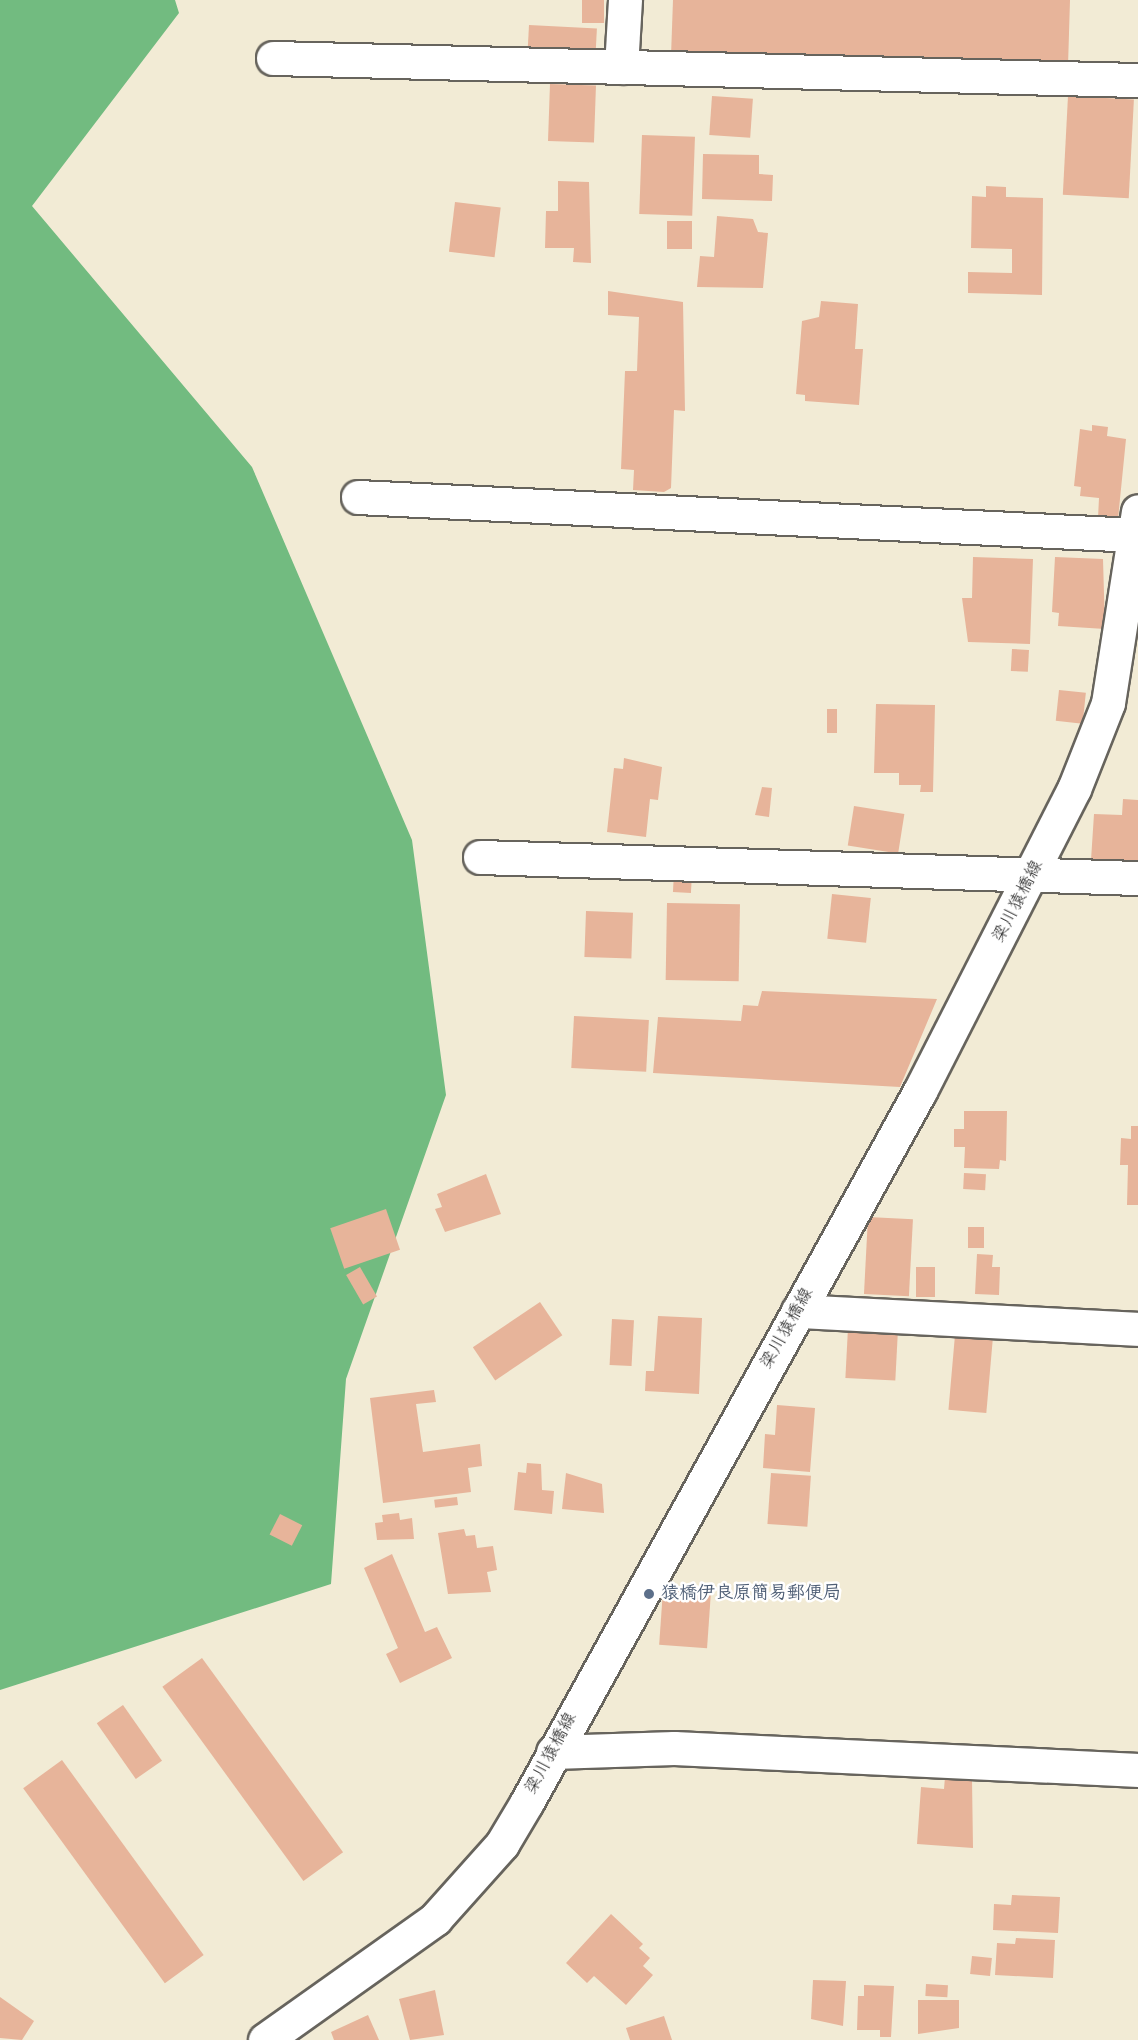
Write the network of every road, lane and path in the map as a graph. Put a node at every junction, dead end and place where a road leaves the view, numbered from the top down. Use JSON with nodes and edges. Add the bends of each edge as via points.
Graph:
{"nodes":[{"id":1,"x":625,"y":0,"type":"edge"},
{"id":2,"x":273,"y":58,"type":"dead end"},
{"id":3,"x":621,"y":67,"type":"junction"},
{"id":4,"x":1138,"y":80,"type":"edge"},
{"id":5,"x":358,"y":497,"type":"dead end"},
{"id":6,"x":1137,"y":523,"type":"edge"},
{"id":7,"x":480,"y":857,"type":"dead end"},
{"id":8,"x":1034,"y":874,"type":"junction"},
{"id":9,"x":1138,"y":878,"type":"edge"},
{"id":10,"x":798,"y":1311,"type":"junction"},
{"id":11,"x":1138,"y":1329,"type":"edge"},
{"id":12,"x":553,"y":1752,"type":"junction"},
{"id":13,"x":1138,"y":1770,"type":"edge"},
{"id":14,"x":276,"y":2036,"type":"edge"}],
"edges":[{"from":1,"to":3,"type":"street"},
{"from":2,"to":3,"type":"street"},
{"from":3,"to":4,"type":"street"},
{"from":5,"to":6,"type":"street"},
{"from":6,"to":8,"type":"street","name":"梁川猿橋線","via":[[1108,703]]},
{"from":7,"to":8,"type":"street"},
{"from":8,"to":9,"type":"street"},
{"from":8,"to":10,"type":"street","name":"梁川猿橋線"},
{"from":10,"to":11,"type":"street"},
{"from":10,"to":12,"type":"street","name":"梁川猿橋線"},
{"from":12,"to":13,"type":"street","via":[[674,1748]]},
{"from":12,"to":14,"type":"street","name":"梁川猿橋線","via":[[502,1844],[468,1886],[398,1948]]}]}
